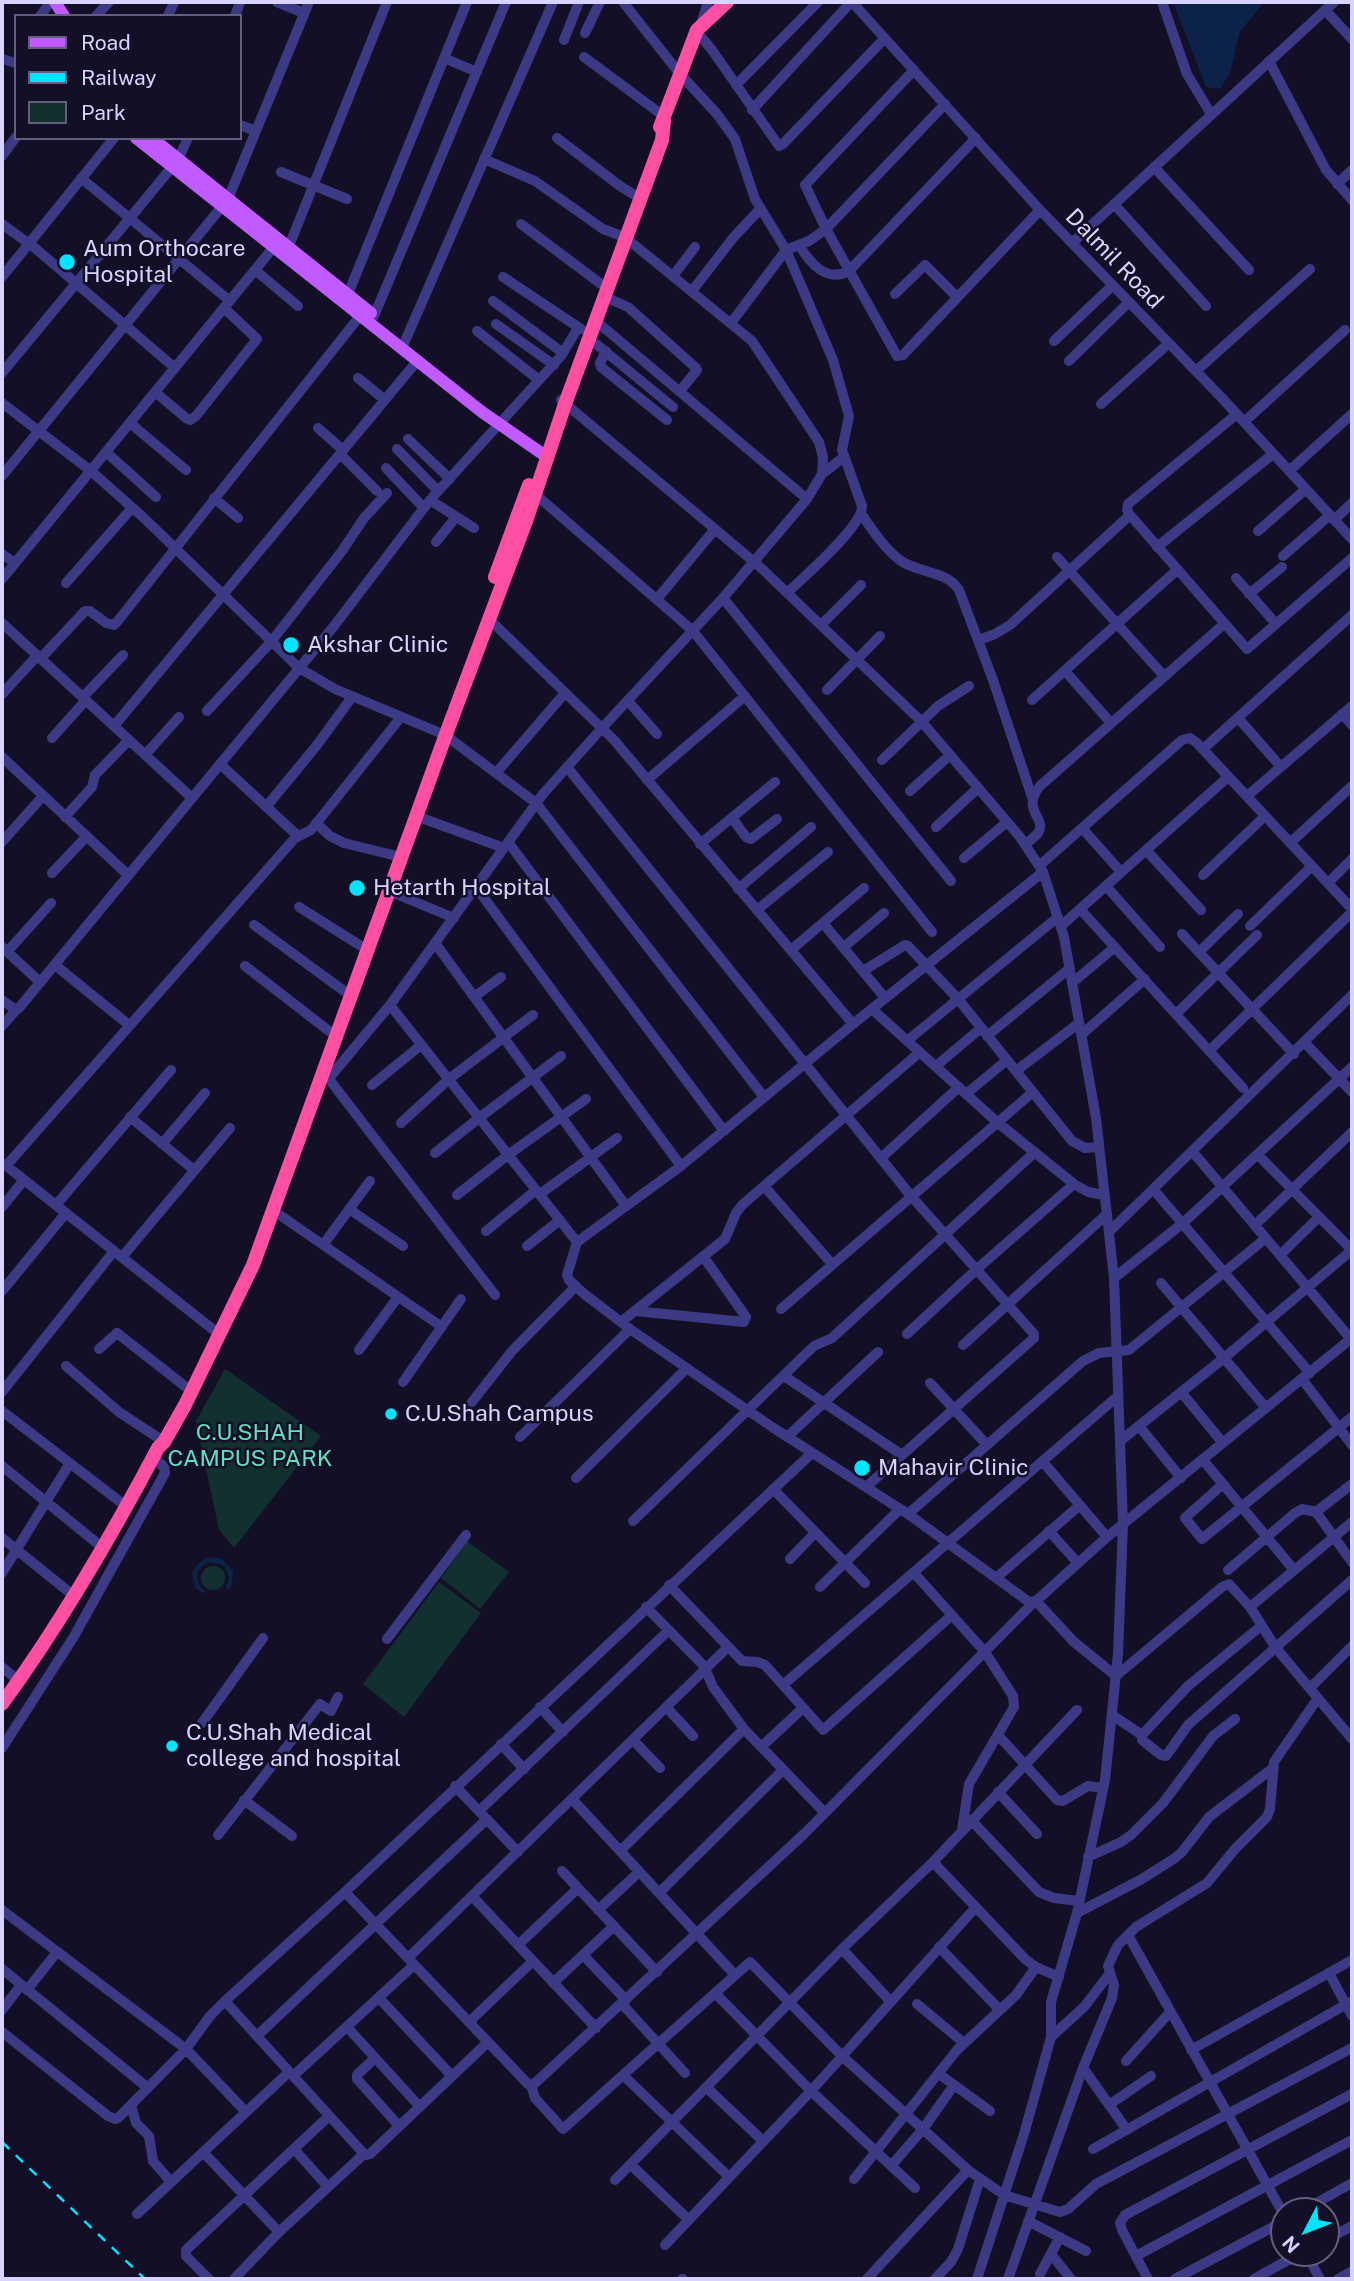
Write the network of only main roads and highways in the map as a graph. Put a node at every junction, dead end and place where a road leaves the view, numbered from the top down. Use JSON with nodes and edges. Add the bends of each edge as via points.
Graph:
{"nodes":[{"id":1,"x":727,"y":2,"type":"edge"},
{"id":2,"x":139,"y":140,"type":"edge"},
{"id":3,"x":154,"y":140,"type":"edge"},
{"id":4,"x":175,"y":163,"type":"junction"},
{"id":5,"x":281,"y":248,"type":"junction"},
{"id":6,"x":603,"y":290,"type":"junction"},
{"id":7,"x":367,"y":313,"type":"junction"},
{"id":8,"x":586,"y":333,"type":"junction"},
{"id":9,"x":404,"y":345,"type":"junction"},
{"id":10,"x":497,"y":421,"type":"junction"},
{"id":11,"x":544,"y":454,"type":"junction"},
{"id":12,"x":442,"y":734,"type":"junction"},
{"id":13,"x":398,"y":856,"type":"junction"},
{"id":14,"x":217,"y":1333,"type":"junction"},
{"id":15,"x":157,"y":1448,"type":"junction"},
{"id":16,"x":2,"y":1704,"type":"edge"}],
"edges":[{"from":1,"to":6,"type":"highway","via":[[699,28],[655,134]]},
{"from":2,"to":4,"type":"main road"},
{"from":3,"to":4,"type":"main road"},
{"from":4,"to":5,"type":"main road"},
{"from":5,"to":7,"type":"main road"},
{"from":5,"to":7,"type":"main road","via":[[348,294]]},
{"from":6,"to":8,"type":"highway"},
{"from":6,"to":8,"type":"highway","via":[[596,321]]},
{"from":7,"to":9,"type":"main road"},
{"from":8,"to":11,"type":"highway"},
{"from":9,"to":10,"type":"main road","via":[[482,404]]},
{"from":9,"to":10,"type":"main road"},
{"from":10,"to":11,"type":"main road"},
{"from":11,"to":12,"type":"highway"},
{"from":11,"to":12,"type":"highway","via":[[535,494]]},
{"from":12,"to":13,"type":"highway"},
{"from":12,"to":13,"type":"highway"},
{"from":13,"to":14,"type":"highway"},
{"from":13,"to":14,"type":"highway","via":[[326,1077],[253,1265]]},
{"from":14,"to":15,"type":"highway"},
{"from":14,"to":15,"type":"highway","via":[[170,1432]]},
{"from":15,"to":16,"type":"highway","via":[[75,1595]]}]}
